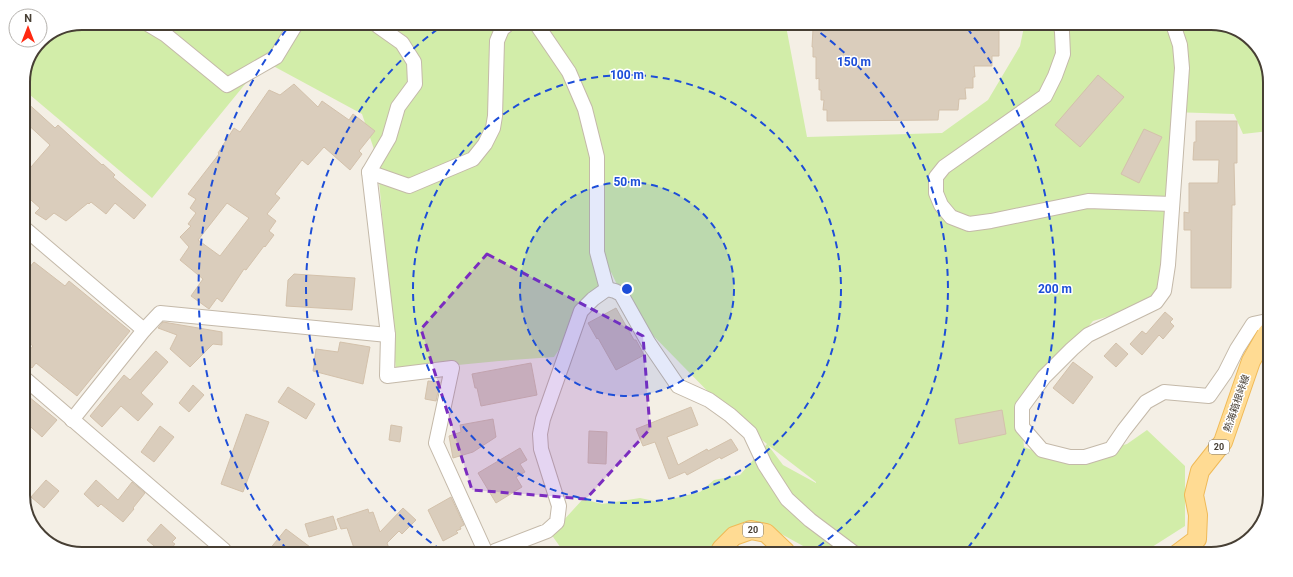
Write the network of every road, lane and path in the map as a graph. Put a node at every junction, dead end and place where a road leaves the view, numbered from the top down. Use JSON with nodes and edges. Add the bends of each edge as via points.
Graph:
{"nodes":[{"id":1,"x":158,"y":30,"type":"edge"},
{"id":2,"x":292,"y":30,"type":"edge"},
{"id":3,"x":384,"y":30,"type":"edge"},
{"id":4,"x":502,"y":30,"type":"edge"},
{"id":5,"x":540,"y":30,"type":"edge"},
{"id":6,"x":1062,"y":30,"type":"edge"},
{"id":7,"x":1175,"y":30,"type":"edge"},
{"id":8,"x":369,"y":172,"type":"junction"},
{"id":9,"x":1172,"y":204,"type":"junction"},
{"id":10,"x":30,"y":233,"type":"edge"},
{"id":11,"x":607,"y":289,"type":"junction"},
{"id":12,"x":1263,"y":322,"type":"edge"},
{"id":13,"x":144,"y":330,"type":"junction"},
{"id":14,"x":388,"y":334,"type":"junction"},
{"id":15,"x":1263,"y":340,"type":"edge"},
{"id":16,"x":30,"y":383,"type":"edge"},
{"id":17,"x":72,"y":420,"type":"junction"},
{"id":18,"x":220,"y":547,"type":"edge"},
{"id":19,"x":483,"y":547,"type":"edge"},
{"id":20,"x":505,"y":547,"type":"edge"},
{"id":21,"x":723,"y":547,"type":"edge"},
{"id":22,"x":781,"y":547,"type":"edge"},
{"id":23,"x":846,"y":547,"type":"edge"},
{"id":24,"x":1186,"y":547,"type":"edge"}],
"edges":[{"from":1,"to":2,"type":"street","via":[[227,86],[276,57]]},
{"from":3,"to":8,"type":"street","via":[[402,42],[414,62],[415,84],[398,107],[389,138]]},
{"from":4,"to":8,"type":"street","via":[[497,41],[496,116],[485,144],[473,159],[409,186]]},
{"from":5,"to":11,"type":"street","via":[[569,72],[585,109],[597,157],[597,252]]},
{"from":6,"to":9,"type":"street","via":[[1063,54],[1045,96],[944,167],[936,177],[936,193],[940,205],[951,216],[969,224],[1088,201]]},
{"from":7,"to":9,"type":"street","via":[[1180,45],[1182,68]]},
{"from":8,"to":14,"type":"street"},
{"from":9,"to":12,"type":"street","via":[[1164,291],[1156,302],[1088,335],[1072,348],[1044,377],[1022,407],[1022,427],[1042,450],[1070,457],[1086,457],[1111,449],[1146,402],[1164,392],[1209,396],[1225,374],[1253,324]]},
{"from":10,"to":13,"type":"street"},
{"from":11,"to":20,"type":"street","via":[[581,311],[540,434],[541,449],[559,506],[557,522],[547,531]]},
{"from":11,"to":23,"type":"street","via":[[621,294],[648,342],[678,386],[708,400],[750,433],[765,465],[787,499]]},
{"from":13,"to":14,"type":"street","via":[[160,313]]},
{"from":13,"to":17,"type":"street"},
{"from":14,"to":19,"type":"street","via":[[387,376],[452,368],[436,443]]},
{"from":15,"to":24,"type":"main road","name":"熱海箱根峠線","number":"20","via":[[1251,361],[1223,442],[1200,471],[1194,495],[1198,515],[1197,539]]},
{"from":16,"to":17,"type":"street"},
{"from":17,"to":18,"type":"street"},
{"from":21,"to":22,"type":"main road","number":"20","via":[[734,536],[751,530],[766,533]]}]}
